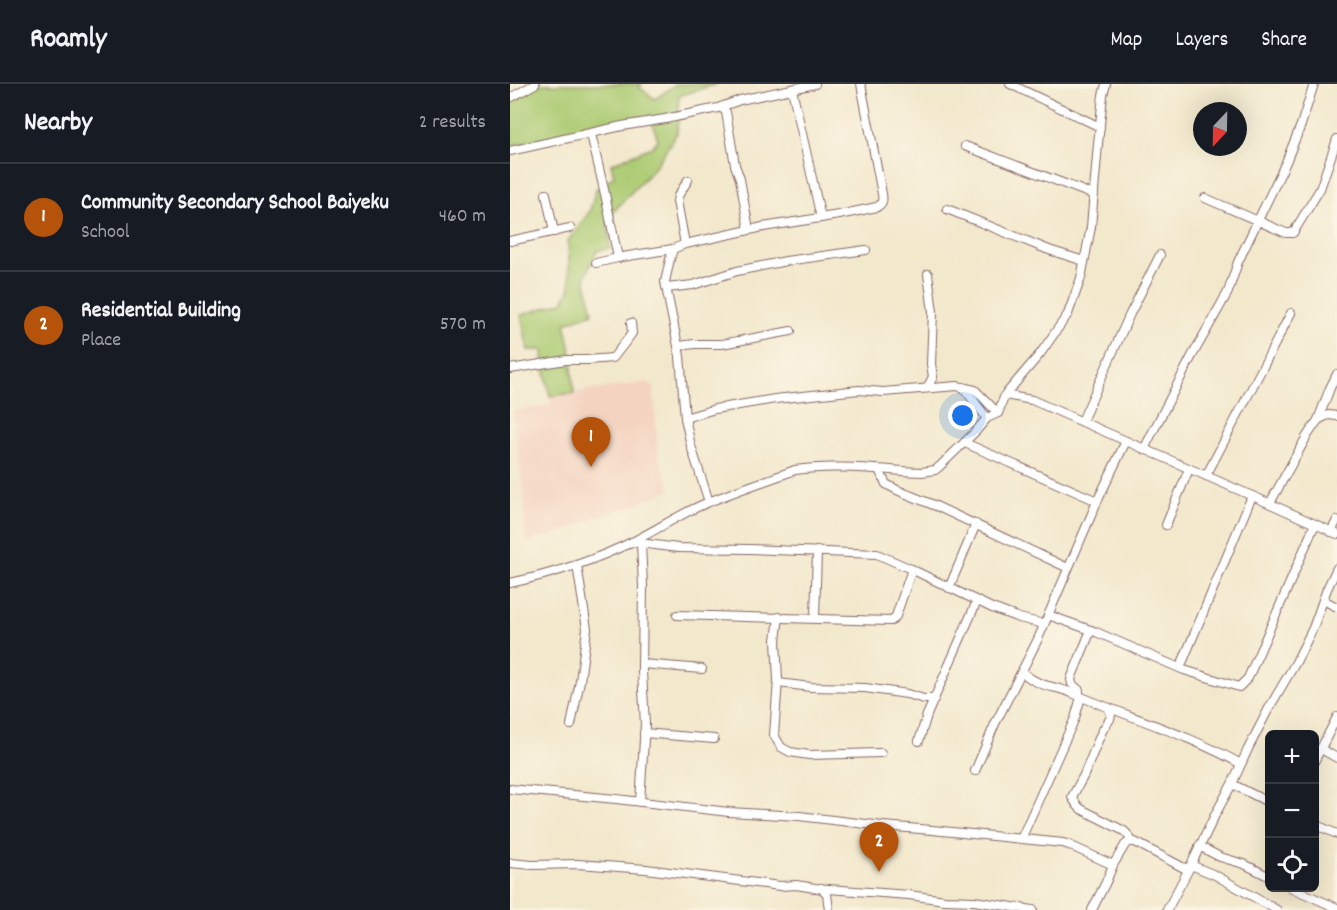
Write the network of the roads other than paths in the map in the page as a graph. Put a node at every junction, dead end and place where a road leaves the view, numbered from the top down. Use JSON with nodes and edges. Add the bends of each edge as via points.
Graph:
{"nodes":[{"id":1,"x":535,"y":84,"type":"edge"},
{"id":2,"x":815,"y":84,"type":"edge"},
{"id":3,"x":861,"y":84,"type":"edge"},
{"id":4,"x":1010,"y":84,"type":"edge"},
{"id":5,"x":1106,"y":84,"type":"edge"},
{"id":6,"x":1314,"y":84,"type":"edge"},
{"id":7,"x":792,"y":89,"type":"junction"},
{"id":8,"x":510,"y":98,"type":"edge"},
{"id":9,"x":726,"y":108,"type":"junction"},
{"id":10,"x":1100,"y":127,"type":"junction"},
{"id":11,"x":591,"y":134,"type":"junction"},
{"id":12,"x":1337,"y":139,"type":"edge"},
{"id":13,"x":965,"y":146,"type":"dead end"},
{"id":14,"x":510,"y":151,"type":"edge"},
{"id":15,"x":688,"y":180,"type":"dead end"},
{"id":16,"x":546,"y":194,"type":"dead end"},
{"id":17,"x":1094,"y":195,"type":"junction"},
{"id":18,"x":1205,"y":198,"type":"dead end"},
{"id":19,"x":947,"y":209,"type":"dead end"},
{"id":20,"x":821,"y":218,"type":"junction"},
{"id":21,"x":1258,"y":220,"type":"junction"},
{"id":22,"x":570,"y":228,"type":"dead end"},
{"id":23,"x":749,"y":230,"type":"junction"},
{"id":24,"x":554,"y":232,"type":"junction"},
{"id":25,"x":510,"y":241,"type":"edge"},
{"id":26,"x":685,"y":244,"type":"junction"},
{"id":27,"x":673,"y":249,"type":"junction"},
{"id":28,"x":866,"y":250,"type":"dead end"},
{"id":29,"x":1160,"y":255,"type":"dead end"},
{"id":30,"x":618,"y":258,"type":"junction"},
{"id":31,"x":1084,"y":261,"type":"junction"},
{"id":32,"x":596,"y":264,"type":"dead end"},
{"id":33,"x":928,"y":274,"type":"dead end"},
{"id":34,"x":666,"y":288,"type":"junction"},
{"id":35,"x":1291,"y":313,"type":"dead end"},
{"id":36,"x":631,"y":323,"type":"dead end"},
{"id":37,"x":791,"y":331,"type":"dead end"},
{"id":38,"x":678,"y":346,"type":"junction"},
{"id":39,"x":510,"y":369,"type":"edge"},
{"id":40,"x":1337,"y":374,"type":"edge"},
{"id":41,"x":933,"y":377,"type":"junction"},
{"id":42,"x":941,"y":387,"type":"junction"},
{"id":43,"x":963,"y":387,"type":"junction"},
{"id":44,"x":927,"y":388,"type":"junction"},
{"id":45,"x":1005,"y":395,"type":"junction"},
{"id":46,"x":998,"y":414,"type":"junction"},
{"id":47,"x":1337,"y":416,"type":"edge"},
{"id":48,"x":685,"y":418,"type":"junction"},
{"id":49,"x":987,"y":418,"type":"junction"},
{"id":50,"x":1318,"y":420,"type":"junction"},
{"id":51,"x":1082,"y":422,"type":"junction"},
{"id":52,"x":1126,"y":441,"type":"junction"},
{"id":53,"x":965,"y":443,"type":"junction"},
{"id":54,"x":1144,"y":449,"type":"junction"},
{"id":55,"x":1189,"y":469,"type":"junction"},
{"id":56,"x":879,"y":470,"type":"junction"},
{"id":57,"x":1206,"y":476,"type":"junction"},
{"id":58,"x":1252,"y":496,"type":"junction"},
{"id":59,"x":1097,"y":501,"type":"junction"},
{"id":60,"x":709,"y":502,"type":"junction"},
{"id":61,"x":1269,"y":503,"type":"junction"},
{"id":62,"x":1337,"y":520,"type":"edge"},
{"id":63,"x":976,"y":524,"type":"junction"},
{"id":64,"x":1315,"y":524,"type":"junction"},
{"id":65,"x":1166,"y":525,"type":"dead end"},
{"id":66,"x":1334,"y":533,"type":"edge"},
{"id":67,"x":647,"y":534,"type":"junction"},
{"id":68,"x":637,"y":543,"type":"junction"},
{"id":69,"x":651,"y":545,"type":"junction"},
{"id":70,"x":817,"y":551,"type":"junction"},
{"id":71,"x":577,"y":566,"type":"junction"},
{"id":72,"x":1068,"y":567,"type":"junction"},
{"id":73,"x":1337,"y":568,"type":"edge"},
{"id":74,"x":912,"y":569,"type":"junction"},
{"id":75,"x":510,"y":583,"type":"edge"},
{"id":76,"x":949,"y":588,"type":"junction"},
{"id":77,"x":1323,"y":600,"type":"junction"},
{"id":78,"x":977,"y":601,"type":"junction"},
{"id":79,"x":1337,"y":607,"type":"edge"},
{"id":80,"x":677,"y":615,"type":"dead end"},
{"id":81,"x":1048,"y":615,"type":"junction"},
{"id":82,"x":779,"y":617,"type":"junction"},
{"id":83,"x":815,"y":618,"type":"junction"},
{"id":84,"x":1044,"y":624,"type":"junction"},
{"id":85,"x":1091,"y":630,"type":"junction"},
{"id":86,"x":642,"y":664,"type":"junction"},
{"id":87,"x":1180,"y":668,"type":"junction"},
{"id":88,"x":702,"y":669,"type":"dead end"},
{"id":89,"x":1022,"y":672,"type":"junction"},
{"id":90,"x":778,"y":682,"type":"junction"},
{"id":91,"x":1080,"y":697,"type":"junction"},
{"id":92,"x":924,"y":699,"type":"junction"},
{"id":93,"x":934,"y":699,"type":"junction"},
{"id":94,"x":930,"y":709,"type":"junction"},
{"id":95,"x":1109,"y":709,"type":"junction"},
{"id":96,"x":1337,"y":717,"type":"edge"},
{"id":97,"x":571,"y":725,"type":"dead end"},
{"id":98,"x":644,"y":733,"type":"junction"},
{"id":99,"x":714,"y":740,"type":"dead end"},
{"id":100,"x":919,"y":741,"type":"dead end"},
{"id":101,"x":1321,"y":749,"type":"junction"},
{"id":102,"x":881,"y":753,"type":"dead end"},
{"id":103,"x":1319,"y":753,"type":"edge"},
{"id":104,"x":1337,"y":758,"type":"edge"},
{"id":105,"x":1241,"y":764,"type":"junction"},
{"id":106,"x":975,"y":771,"type":"dead end"},
{"id":107,"x":1232,"y":784,"type":"junction"},
{"id":108,"x":510,"y":789,"type":"edge"},
{"id":109,"x":1265,"y":800,"type":"edge"},
{"id":110,"x":640,"y":802,"type":"junction"},
{"id":111,"x":1319,"y":826,"type":"edge"},
{"id":112,"x":1337,"y":834,"type":"edge"},
{"id":113,"x":1022,"y":839,"type":"junction"},
{"id":114,"x":1132,"y":841,"type":"junction"},
{"id":115,"x":1199,"y":846,"type":"junction"},
{"id":116,"x":510,"y":863,"type":"edge"},
{"id":117,"x":1113,"y":865,"type":"junction"},
{"id":118,"x":1188,"y":868,"type":"junction"},
{"id":119,"x":1265,"y":875,"type":"edge"},
{"id":120,"x":827,"y":890,"type":"junction"},
{"id":121,"x":1301,"y":892,"type":"edge"},
{"id":122,"x":953,"y":901,"type":"junction"},
{"id":123,"x":1337,"y":908,"type":"edge"},
{"id":124,"x":829,"y":910,"type":"edge"},
{"id":125,"x":952,"y":910,"type":"edge"},
{"id":126,"x":1033,"y":910,"type":"edge"},
{"id":127,"x":1092,"y":910,"type":"edge"},
{"id":128,"x":1167,"y":910,"type":"edge"},
{"id":129,"x":1277,"y":910,"type":"edge"}],
"edges":[{"from":1,"to":8,"type":"street"},
{"from":2,"to":7,"type":"street"},
{"from":3,"to":20,"type":"street","via":[[882,203]]},
{"from":4,"to":10,"type":"street"},
{"from":5,"to":10,"type":"street"},
{"from":6,"to":21,"type":"street","via":[[1286,162]]},
{"from":7,"to":9,"type":"street","via":[[740,100]]},
{"from":7,"to":20,"type":"street"},
{"from":9,"to":11,"type":"street"},
{"from":9,"to":23,"type":"street"},
{"from":10,"to":17,"type":"street"},
{"from":11,"to":14,"type":"street"},
{"from":11,"to":30,"type":"street"},
{"from":12,"to":21,"type":"street","via":[[1320,189],[1293,233]]},
{"from":13,"to":17,"type":"street"},
{"from":15,"to":26,"type":"street","via":[[677,201]]},
{"from":16,"to":24,"type":"street"},
{"from":17,"to":31,"type":"street"},
{"from":18,"to":21,"type":"street"},
{"from":19,"to":31,"type":"street"},
{"from":20,"to":23,"type":"street"},
{"from":21,"to":54,"type":"street","via":[[1228,292]]},
{"from":22,"to":24,"type":"street"},
{"from":23,"to":26,"type":"street"},
{"from":24,"to":25,"type":"street"},
{"from":26,"to":27,"type":"street"},
{"from":27,"to":30,"type":"street"},
{"from":27,"to":34,"type":"street"},
{"from":28,"to":34,"type":"street","via":[[747,269],[693,285]]},
{"from":29,"to":51,"type":"street"},
{"from":30,"to":32,"type":"street"},
{"from":31,"to":45,"type":"street","via":[[1068,314]]},
{"from":33,"to":41,"type":"street","via":[[933,312]]},
{"from":34,"to":38,"type":"street"},
{"from":35,"to":57,"type":"street"},
{"from":36,"to":39,"type":"street","via":[[632,333],[613,358],[566,360]]},
{"from":37,"to":38,"type":"street","via":[[722,344]]},
{"from":38,"to":48,"type":"street"},
{"from":40,"to":50,"type":"street"},
{"from":41,"to":42,"type":"street"},
{"from":41,"to":44,"type":"street"},
{"from":42,"to":43,"type":"street"},
{"from":42,"to":44,"type":"street"},
{"from":43,"to":46,"type":"street","via":[[975,390]]},
{"from":43,"to":49,"type":"street"},
{"from":44,"to":48,"type":"street","via":[[776,399]]},
{"from":45,"to":46,"type":"street"},
{"from":45,"to":51,"type":"street","via":[[1032,400]]},
{"from":46,"to":49,"type":"street"},
{"from":47,"to":50,"type":"street"},
{"from":48,"to":60,"type":"street"},
{"from":49,"to":53,"type":"street"},
{"from":50,"to":61,"type":"street"},
{"from":51,"to":52,"type":"street"},
{"from":52,"to":54,"type":"street"},
{"from":52,"to":59,"type":"street"},
{"from":53,"to":56,"type":"street","via":[[935,470]]},
{"from":53,"to":59,"type":"street"},
{"from":54,"to":55,"type":"street"},
{"from":55,"to":57,"type":"street"},
{"from":55,"to":65,"type":"street"},
{"from":56,"to":60,"type":"street","via":[[795,470]]},
{"from":56,"to":63,"type":"street","via":[[886,484]]},
{"from":57,"to":58,"type":"street"},
{"from":58,"to":61,"type":"street"},
{"from":58,"to":87,"type":"street"},
{"from":59,"to":72,"type":"street"},
{"from":60,"to":67,"type":"street"},
{"from":61,"to":64,"type":"street"},
{"from":62,"to":66,"type":"street"},
{"from":63,"to":72,"type":"street"},
{"from":63,"to":76,"type":"street"},
{"from":64,"to":66,"type":"street"},
{"from":64,"to":87,"type":"street","via":[[1248,678],[1241,686]]},
{"from":67,"to":68,"type":"street"},
{"from":67,"to":69,"type":"street"},
{"from":68,"to":69,"type":"street"},
{"from":68,"to":71,"type":"street"},
{"from":68,"to":86,"type":"street","via":[[643,586]]},
{"from":69,"to":70,"type":"street"},
{"from":70,"to":74,"type":"street","via":[[877,554]]},
{"from":70,"to":83,"type":"street"},
{"from":71,"to":75,"type":"street"},
{"from":71,"to":97,"type":"street","via":[[586,629]]},
{"from":72,"to":81,"type":"street"},
{"from":73,"to":77,"type":"street"},
{"from":74,"to":76,"type":"street"},
{"from":74,"to":83,"type":"street","via":[[891,621]]},
{"from":76,"to":78,"type":"street"},
{"from":77,"to":79,"type":"street"},
{"from":77,"to":105,"type":"street","via":[[1296,662]]},
{"from":78,"to":84,"type":"street"},
{"from":78,"to":93,"type":"street"},
{"from":80,"to":82,"type":"street"},
{"from":81,"to":84,"type":"street"},
{"from":81,"to":85,"type":"street"},
{"from":82,"to":83,"type":"street"},
{"from":82,"to":90,"type":"street"},
{"from":84,"to":89,"type":"street"},
{"from":85,"to":87,"type":"street"},
{"from":85,"to":91,"type":"street","via":[[1071,679]]},
{"from":86,"to":88,"type":"street"},
{"from":86,"to":98,"type":"street"},
{"from":89,"to":91,"type":"street","via":[[1044,686]]},
{"from":89,"to":106,"type":"street"},
{"from":90,"to":92,"type":"street","via":[[865,688]]},
{"from":90,"to":102,"type":"street","via":[[774,735],[785,750],[798,754]]},
{"from":91,"to":95,"type":"street"},
{"from":91,"to":113,"type":"street","via":[[1075,718]]},
{"from":92,"to":93,"type":"street"},
{"from":92,"to":94,"type":"street"},
{"from":93,"to":94,"type":"street"},
{"from":94,"to":100,"type":"street"},
{"from":95,"to":105,"type":"street","via":[[1176,733]]},
{"from":95,"to":114,"type":"street","via":[[1110,719],[1072,797],[1081,809],[1124,831]]},
{"from":96,"to":101,"type":"street"},
{"from":98,"to":99,"type":"street"},
{"from":98,"to":110,"type":"street"},
{"from":101,"to":103,"type":"street"},
{"from":101,"to":104,"type":"street"},
{"from":105,"to":107,"type":"street"},
{"from":107,"to":109,"type":"street"},
{"from":107,"to":115,"type":"street"},
{"from":108,"to":110,"type":"street"},
{"from":110,"to":113,"type":"street"},
{"from":111,"to":112,"type":"street"},
{"from":113,"to":117,"type":"street","via":[[1070,845]]},
{"from":114,"to":117,"type":"street","via":[[1125,845]]},
{"from":114,"to":118,"type":"street"},
{"from":115,"to":118,"type":"street"},
{"from":115,"to":119,"type":"street"},
{"from":116,"to":120,"type":"street","via":[[646,869]]},
{"from":117,"to":127,"type":"street"},
{"from":118,"to":128,"type":"street"},
{"from":118,"to":129,"type":"street","via":[[1215,875]]},
{"from":120,"to":122,"type":"street"},
{"from":120,"to":124,"type":"street"},
{"from":121,"to":123,"type":"street"},
{"from":122,"to":125,"type":"street"},
{"from":122,"to":126,"type":"street"}]}
